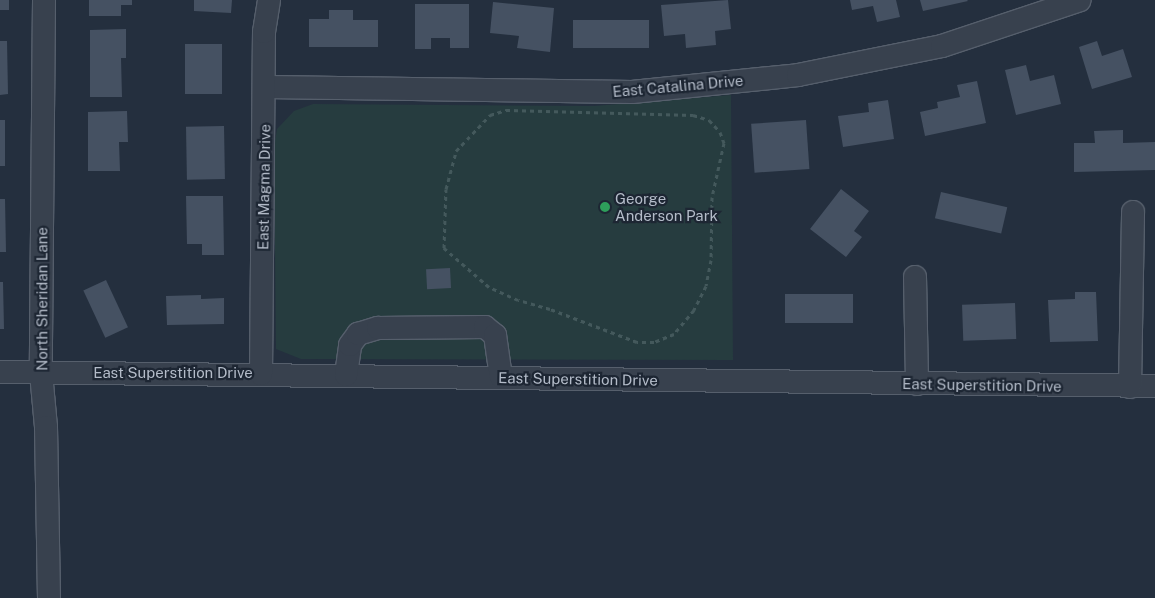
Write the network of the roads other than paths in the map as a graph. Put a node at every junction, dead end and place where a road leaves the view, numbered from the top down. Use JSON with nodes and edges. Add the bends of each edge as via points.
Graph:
{"nodes":[{"id":1,"x":44,"y":0,"type":"edge"},
{"id":2,"x":268,"y":0,"type":"edge"},
{"id":3,"x":1080,"y":0,"type":"edge"},
{"id":4,"x":266,"y":87,"type":"junction"},
{"id":5,"x":1133,"y":212,"type":"dead end"},
{"id":6,"x":915,"y":277,"type":"dead end"},
{"id":7,"x":0,"y":372,"type":"edge"},
{"id":8,"x":41,"y":373,"type":"junction"},
{"id":9,"x":261,"y":374,"type":"junction"},
{"id":10,"x":346,"y":375,"type":"junction"},
{"id":11,"x":501,"y":377,"type":"junction"},
{"id":12,"x":917,"y":384,"type":"junction"},
{"id":13,"x":1155,"y":386,"type":"edge"},
{"id":14,"x":1130,"y":387,"type":"junction"},
{"id":15,"x":49,"y":598,"type":"edge"}],
"edges":[{"from":1,"to":8,"type":"street","name":"North Sheridan Lane"},
{"from":2,"to":4,"type":"street","name":"East Magma Drive","via":[[264,32]]},
{"from":3,"to":4,"type":"street","name":"East Catalina Drive","via":[[942,46],[798,75],[632,92]]},
{"from":4,"to":9,"type":"street","name":"East Magma Drive"},
{"from":5,"to":14,"type":"street"},
{"from":6,"to":12,"type":"street"},
{"from":7,"to":8,"type":"street","name":"East Superstition Drive"},
{"from":8,"to":9,"type":"street","name":"East Superstition Drive"},
{"from":8,"to":15,"type":"street","name":"North Sheridan Lane","via":[[46,427]]},
{"from":9,"to":10,"type":"street","name":"East Superstition Drive"},
{"from":10,"to":11,"type":"street","name":"East Superstition Drive"},
{"from":10,"to":11,"type":"street","via":[[350,345],[358,334],[378,328],[485,327],[495,334]]},
{"from":11,"to":12,"type":"street","name":"East Superstition Drive"},
{"from":12,"to":14,"type":"street","name":"East Superstition Drive"},
{"from":13,"to":14,"type":"street","name":"East Superstition Drive"}]}
